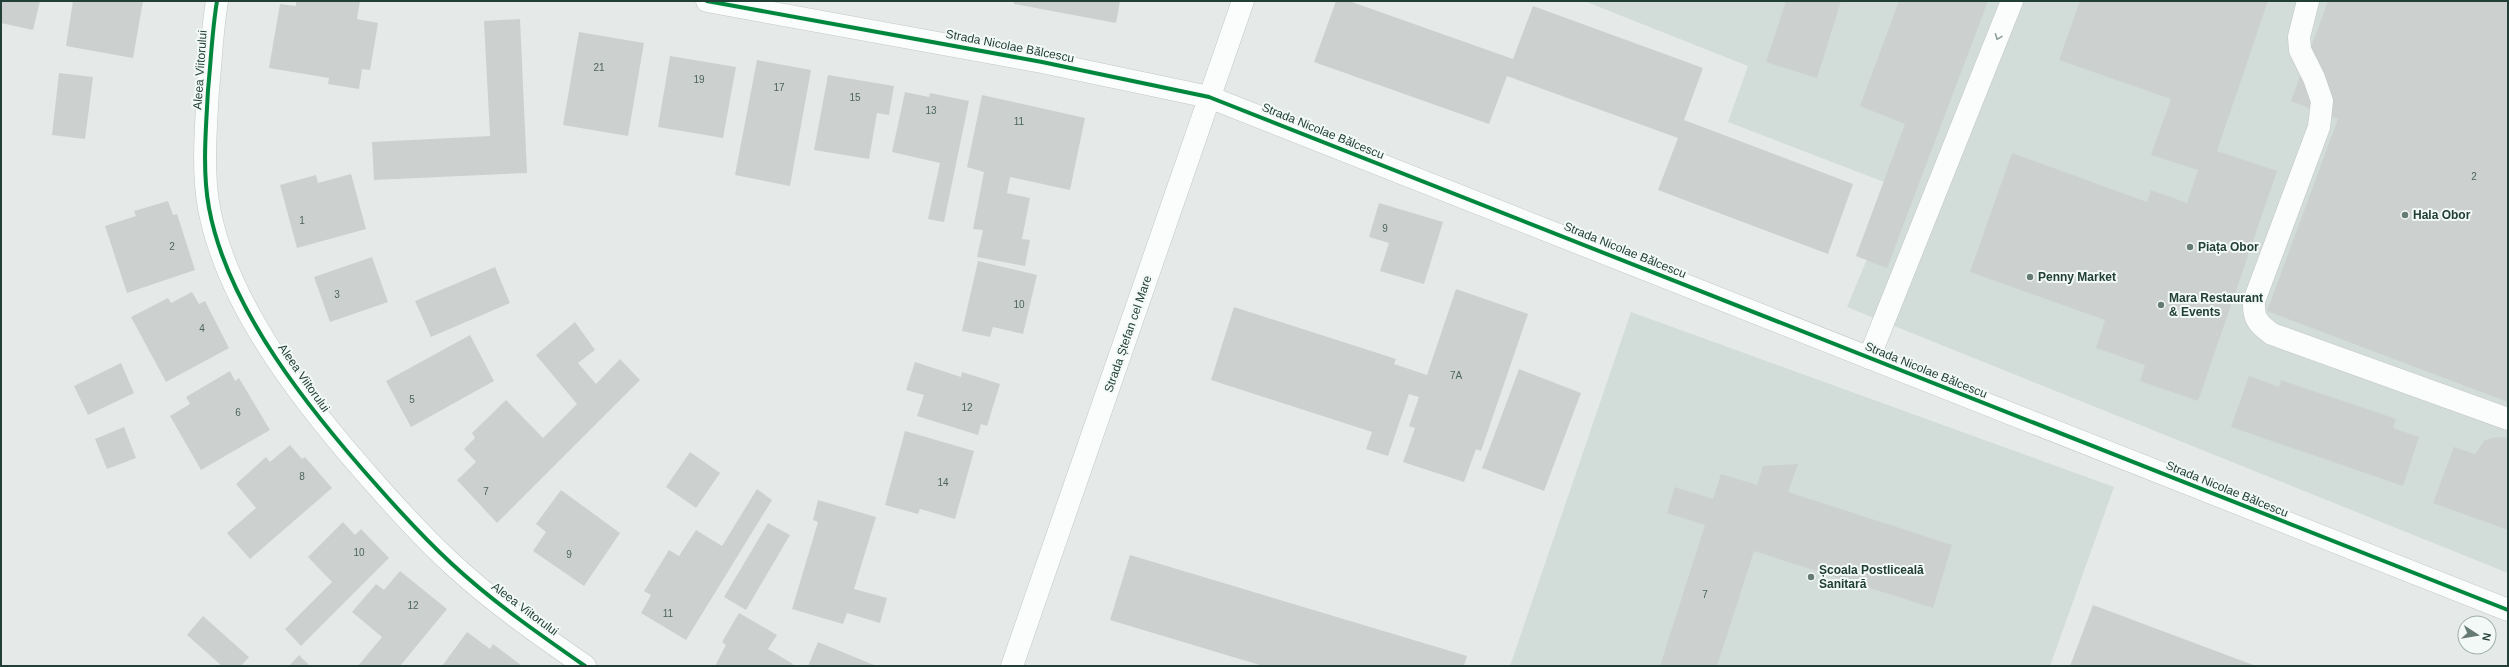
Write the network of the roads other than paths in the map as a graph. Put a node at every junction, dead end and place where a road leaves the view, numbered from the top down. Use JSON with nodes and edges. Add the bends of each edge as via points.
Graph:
{"nodes":[{"id":1,"x":217,"y":1,"type":"edge"},
{"id":2,"x":707,"y":1,"type":"edge"},
{"id":3,"x":1243,"y":1,"type":"edge"},
{"id":4,"x":2012,"y":1,"type":"edge"},
{"id":5,"x":2308,"y":1,"type":"edge"},
{"id":6,"x":1209,"y":96,"type":"junction"},
{"id":7,"x":1870,"y":358,"type":"junction"},
{"id":8,"x":2508,"y":419,"type":"edge"},
{"id":9,"x":2508,"y":610,"type":"edge"},
{"id":10,"x":585,"y":666,"type":"edge"},
{"id":11,"x":1012,"y":666,"type":"edge"}],
"edges":[{"from":1,"to":10,"type":"street","name":"Aleea Viitorului","via":[[204,144],[209,207],[219,250],[245,305],[291,380],[338,443],[401,512],[452,564],[516,617]]},
{"from":2,"to":6,"type":"street","name":"Strada Nicolae Bălcescu","via":[[1042,62]]},
{"from":3,"to":6,"type":"street","name":"Strada Ștefan cel Mare"},
{"from":4,"to":7,"type":"street","one_way":true},
{"from":5,"to":8,"type":"street","via":[[2299,36],[2300,50],[2322,101],[2319,127],[2254,301],[2254,314],[2258,324],[2272,334]]},
{"from":6,"to":7,"type":"street","name":"Strada Nicolae Bălcescu"},
{"from":6,"to":11,"type":"street","name":"Strada Ștefan cel Mare"},
{"from":7,"to":9,"type":"street","name":"Strada Nicolae Bălcescu"}]}
